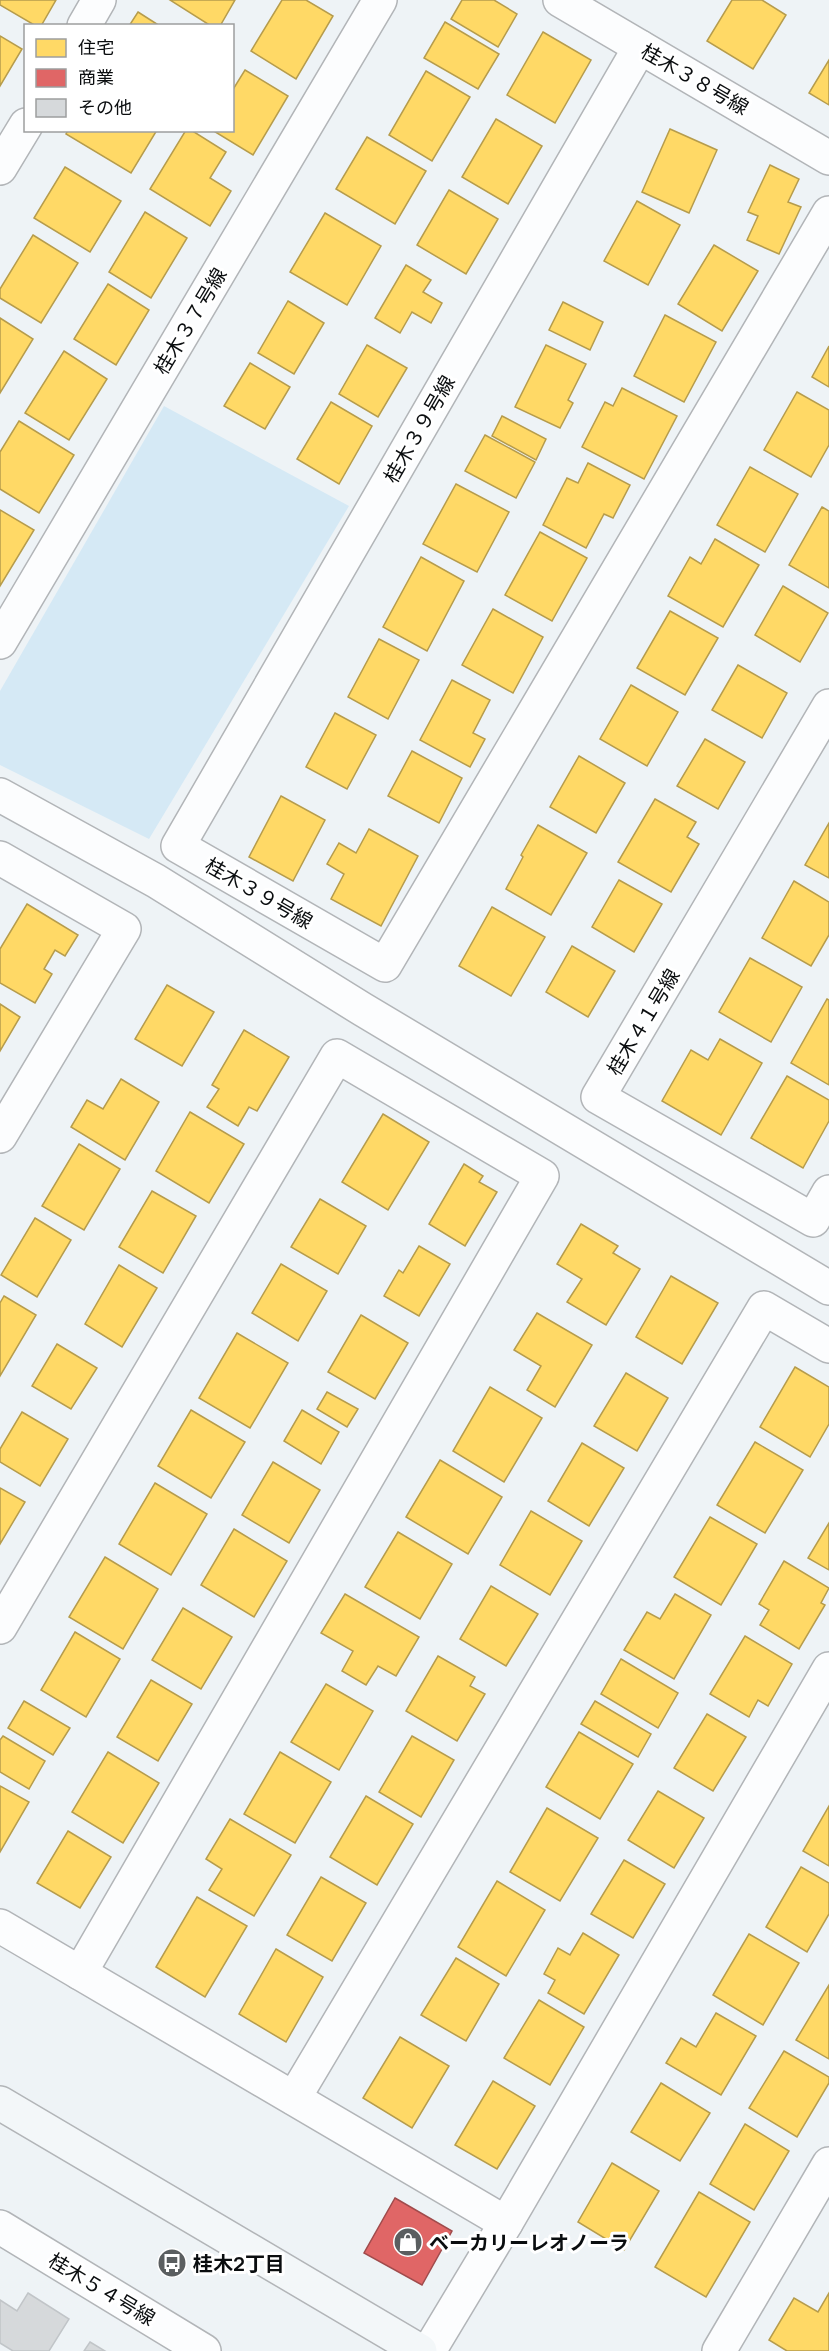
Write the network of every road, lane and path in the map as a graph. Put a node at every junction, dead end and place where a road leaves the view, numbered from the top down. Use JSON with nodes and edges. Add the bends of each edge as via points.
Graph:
{"nodes":[{"id":1,"x":99,"y":0,"type":"edge"},
{"id":2,"x":380,"y":0,"type":"edge"},
{"id":3,"x":560,"y":0,"type":"edge"},
{"id":4,"x":85,"y":24,"type":"edge"},
{"id":5,"x":640,"y":47,"type":"junction"},
{"id":6,"x":24,"y":128,"type":"edge"},
{"id":7,"x":829,"y":158,"type":"edge"},
{"id":8,"x":0,"y":168,"type":"edge"},
{"id":9,"x":829,"y":213,"type":"edge"},
{"id":10,"x":0,"y":642,"type":"edge"},
{"id":11,"x":829,"y":706,"type":"edge"},
{"id":12,"x":0,"y":795,"type":"edge"},
{"id":13,"x":0,"y":858,"type":"edge"},
{"id":14,"x":0,"y":1136,"type":"edge"},
{"id":15,"x":829,"y":1192,"type":"edge"},
{"id":16,"x":829,"y":1288,"type":"edge"},
{"id":17,"x":829,"y":1346,"type":"edge"},
{"id":18,"x":0,"y":1626,"type":"edge"},
{"id":19,"x":829,"y":1670,"type":"edge"},
{"id":20,"x":0,"y":1926,"type":"edge"},
{"id":21,"x":80,"y":1973,"type":"junction"},
{"id":22,"x":294,"y":2098,"type":"junction"},
{"id":23,"x":0,"y":2103,"type":"edge"},
{"id":24,"x":829,"y":2164,"type":"edge"},
{"id":25,"x":506,"y":2223,"type":"junction"},
{"id":26,"x":0,"y":2227,"type":"edge"},
{"id":27,"x":725,"y":2349,"type":"edge"},
{"id":28,"x":204,"y":2351,"type":"edge"},
{"id":29,"x":420,"y":2351,"type":"edge"},
{"id":30,"x":429,"y":2351,"type":"edge"}],
"edges":[{"from":1,"to":4,"type":"street"},
{"from":2,"to":10,"type":"street","name":"桂木３７号線"},
{"from":3,"to":5,"type":"street","name":"桂木３８号線"},
{"from":5,"to":7,"type":"street","name":"桂木３８号線"},
{"from":5,"to":9,"type":"street","name":"桂木３９号線","via":[[178,846],[385,965]]},
{"from":6,"to":8,"type":"street"},
{"from":11,"to":15,"type":"street","name":"桂木４１号線","via":[[598,1097],[813,1220]]},
{"from":12,"to":16,"type":"street","via":[[156,880],[362,1009]]},
{"from":13,"to":14,"type":"street","via":[[124,929]]},
{"from":17,"to":22,"type":"street","via":[[764,1308]]},
{"from":18,"to":21,"type":"street","via":[[337,1056],[542,1176]]},
{"from":19,"to":25,"type":"street"},
{"from":20,"to":21,"type":"street"},
{"from":21,"to":22,"type":"street"},
{"from":22,"to":25,"type":"street"},
{"from":23,"to":29,"type":"street"},
{"from":24,"to":27,"type":"street"},
{"from":25,"to":30,"type":"street"},
{"from":26,"to":28,"type":"street","name":"桂木５４号線"}]}
